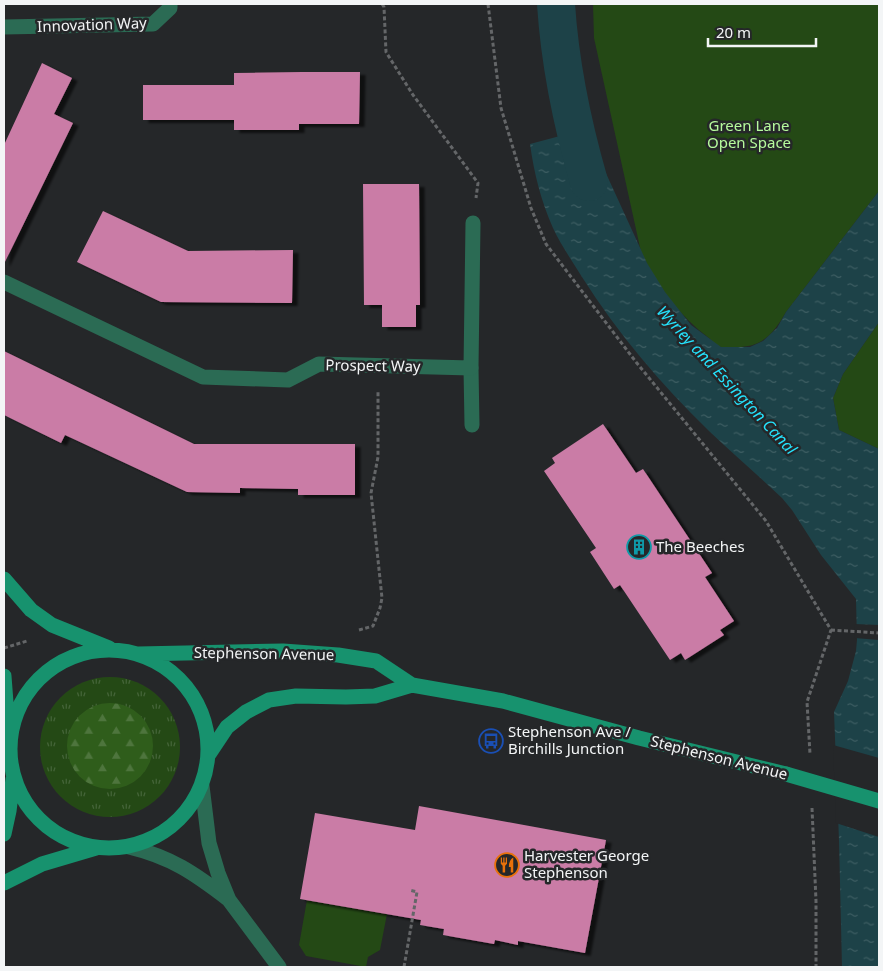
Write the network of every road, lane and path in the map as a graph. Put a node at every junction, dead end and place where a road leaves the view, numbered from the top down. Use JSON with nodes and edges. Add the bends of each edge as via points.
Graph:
{"nodes":[{"id":1,"x":170,"y":4,"type":"edge"},
{"id":2,"x":382,"y":4,"type":"edge"},
{"id":3,"x":488,"y":4,"type":"edge"},
{"id":4,"x":4,"y":27,"type":"edge"},
{"id":5,"x":473,"y":223,"type":"joint"},
{"id":6,"x":4,"y":282,"type":"edge"},
{"id":7,"x":379,"y":366,"type":"junction"},
{"id":8,"x":471,"y":368,"type":"junction"},
{"id":9,"x":472,"y":425,"type":"dead end"},
{"id":10,"x":4,"y":579,"type":"edge"},
{"id":11,"x":879,"y":633,"type":"edge"},
{"id":12,"x":113,"y":649,"type":"junction"},
{"id":13,"x":138,"y":654,"type":"junction"},
{"id":14,"x":338,"y":655,"type":"junction"},
{"id":15,"x":4,"y":676,"type":"edge"},
{"id":16,"x":412,"y":685,"type":"junction"},
{"id":17,"x":9,"y":753,"type":"junction"},
{"id":18,"x":209,"y":754,"type":"junction"},
{"id":19,"x":13,"y":776,"type":"junction"},
{"id":20,"x":202,"y":786,"type":"junction"},
{"id":21,"x":879,"y":801,"type":"edge"},
{"id":22,"x":4,"y":834,"type":"edge"},
{"id":23,"x":129,"y":847,"type":"junction"},
{"id":24,"x":96,"y":848,"type":"junction"},
{"id":25,"x":4,"y":883,"type":"edge"},
{"id":26,"x":409,"y":890,"type":"dead end"},
{"id":27,"x":229,"y":900,"type":"junction"},
{"id":28,"x":279,"y":967,"type":"edge"},
{"id":29,"x":404,"y":967,"type":"edge"}],
"edges":[{"from":1,"to":4,"type":"street","name":"Innovation Way","via":[[170,8],[153,24]]},
{"from":2,"to":5,"type":"path","via":[[386,52],[412,95],[478,183]]},
{"from":3,"to":11,"type":"path","via":[[501,108],[531,208],[546,244],[636,362],[766,521],[831,630]]},
{"from":5,"to":8,"type":"street"},
{"from":6,"to":7,"type":"street","name":"Prospect Way","via":[[203,377],[288,380],[319,364]]},
{"from":7,"to":8,"type":"street","name":"Prospect Way"},
{"from":7,"to":14,"type":"path","via":[[378,457],[371,494],[382,598],[372,626],[341,636]]},
{"from":8,"to":9,"type":"street"},
{"from":10,"to":12,"type":"street","via":[[31,610],[52,625]]},
{"from":12,"to":13,"type":"street"},
{"from":12,"to":17,"type":"street","via":[[81,653],[51,668],[28,691],[14,720]]},
{"from":13,"to":14,"type":"street","name":"Stephenson Avenue","via":[[283,651]]},
{"from":13,"to":18,"type":"street","via":[[168,668],[191,692],[206,721]]},
{"from":14,"to":16,"type":"street","name":"Stephenson Avenue","via":[[376,661]]},
{"from":15,"to":17,"type":"street"},
{"from":16,"to":18,"type":"street","name":"Stephenson Avenue","via":[[375,696],[296,696],[269,700],[227,727]]},
{"from":16,"to":21,"type":"street","name":"Stephenson Avenue","bridge":true,"via":[[503,701]]},
{"from":17,"to":19,"type":"street"},
{"from":18,"to":20,"type":"street"},
{"from":19,"to":22,"type":"street"},
{"from":19,"to":24,"type":"street","via":[[23,799],[38,819],[64,838]]},
{"from":20,"to":23,"type":"street","via":[[185,814],[173,825],[160,835]]},
{"from":20,"to":27,"type":"street","via":[[209,843]]},
{"from":23,"to":24,"type":"street"},
{"from":23,"to":27,"type":"street","via":[[153,853],[186,868]]},
{"from":24,"to":25,"type":"street","via":[[42,864]]},
{"from":26,"to":29,"type":"path","via":[[417,892]]},
{"from":27,"to":28,"type":"street"}]}
